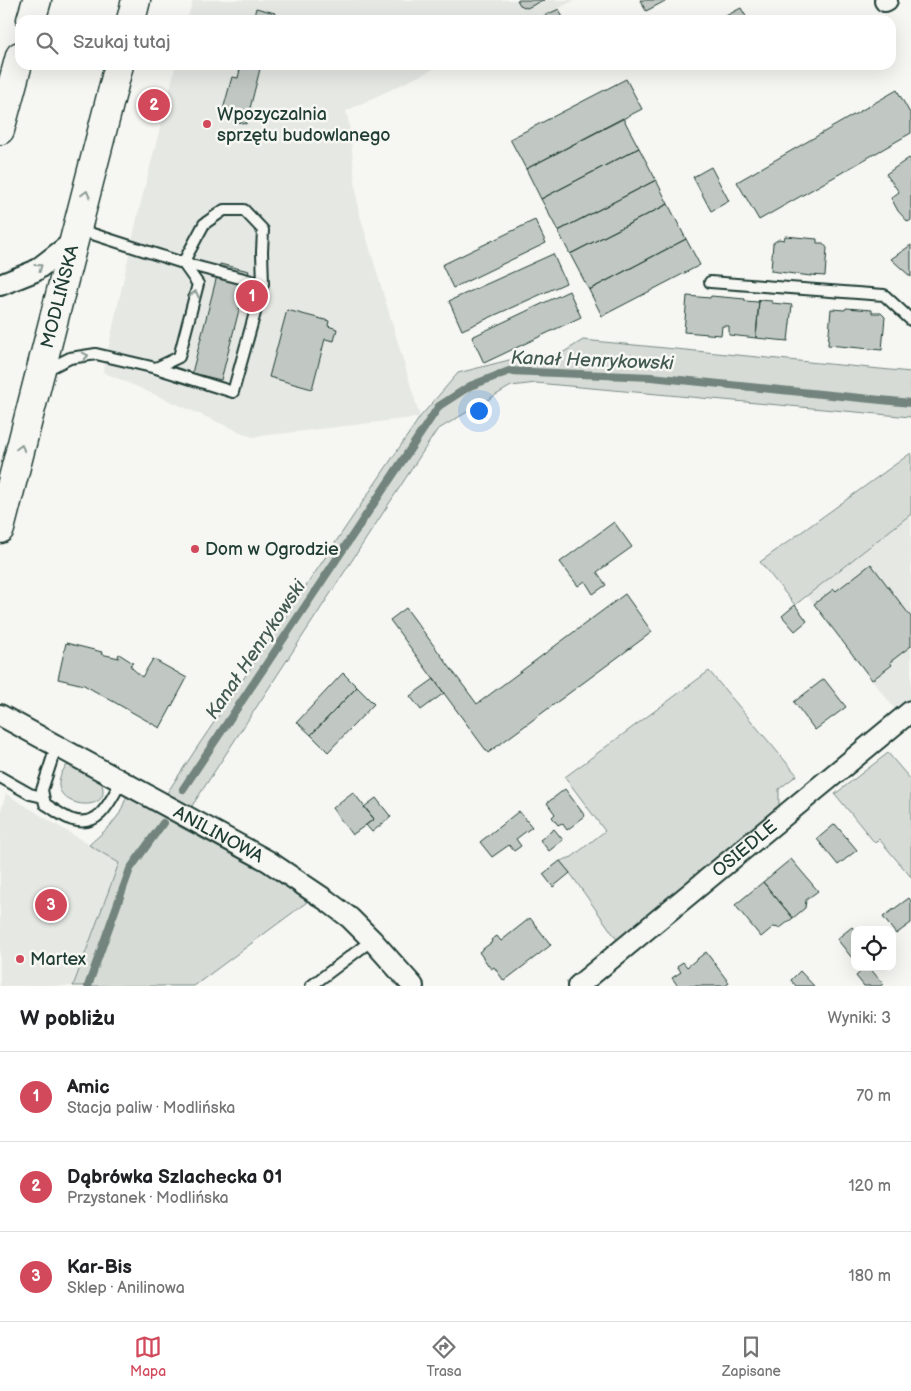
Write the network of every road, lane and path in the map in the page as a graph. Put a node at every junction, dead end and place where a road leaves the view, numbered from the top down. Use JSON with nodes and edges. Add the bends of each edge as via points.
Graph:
{"nodes":[{"id":1,"x":37,"y":0,"type":"edge"},
{"id":2,"x":136,"y":0,"type":"edge"},
{"id":3,"x":32,"y":15,"type":"edge"},
{"id":4,"x":132,"y":15,"type":"edge"},
{"id":5,"x":16,"y":70,"type":"edge"},
{"id":6,"x":119,"y":70,"type":"edge"},
{"id":7,"x":0,"y":130,"type":"edge"},
{"id":8,"x":75,"y":235,"type":"junction"},
{"id":9,"x":183,"y":263,"type":"junction"},
{"id":10,"x":710,"y":282,"type":"dead end"},
{"id":11,"x":263,"y":284,"type":"junction"},
{"id":12,"x":0,"y":285,"type":"edge"},
{"id":13,"x":911,"y":320,"type":"edge"},
{"id":14,"x":156,"y":368,"type":"junction"},
{"id":15,"x":40,"y":373,"type":"junction"},
{"id":16,"x":0,"y":529,"type":"edge"},
{"id":17,"x":911,"y":711,"type":"edge"},
{"id":18,"x":0,"y":716,"type":"edge"},
{"id":19,"x":56,"y":747,"type":"junction"},
{"id":20,"x":0,"y":777,"type":"edge"},
{"id":21,"x":122,"y":782,"type":"junction"},
{"id":22,"x":43,"y":797,"type":"junction"},
{"id":23,"x":372,"y":940,"type":"junction"},
{"id":24,"x":311,"y":986,"type":"edge"},
{"id":25,"x":412,"y":986,"type":"edge"},
{"id":26,"x":578,"y":986,"type":"edge"}],
"edges":[{"from":1,"to":3,"type":"main road"},
{"from":2,"to":4,"type":"main road"},
{"from":5,"to":7,"type":"main road"},
{"from":8,"to":6,"type":"main road","name":"MODLIŃSKA","one_way":true},
{"from":8,"to":9,"type":"lane"},
{"from":12,"to":8,"type":"street","one_way":true,"via":[[35,271]]},
{"from":8,"to":15,"type":"main road","name":"MODLIŃSKA"},
{"from":9,"to":11,"type":"lane"},
{"from":9,"to":11,"type":"lane","via":[[204,224],[224,210],[244,210],[263,230]]},
{"from":14,"to":9,"type":"lane","one_way":true,"via":[[180,357],[198,284]]},
{"from":10,"to":13,"type":"lane","via":[[884,295]]},
{"from":11,"to":14,"type":"lane","via":[[233,392]]},
{"from":15,"to":14,"type":"lane","one_way":true,"via":[[70,358],[96,354]]},
{"from":16,"to":15,"type":"main road","name":"MODLIŃSKA","one_way":true},
{"from":17,"to":26,"type":"street","name":"OSIEDLE"},
{"from":18,"to":19,"type":"street","name":"ANILINOWA"},
{"from":19,"to":21,"type":"street","name":"ANILINOWA"},
{"from":19,"to":22,"type":"lane","via":[[42,790]]},
{"from":20,"to":22,"type":"lane","via":[[30,794]]},
{"from":21,"to":22,"type":"lane","via":[[102,814],[86,822],[72,820],[45,804]]},
{"from":21,"to":23,"type":"street","name":"ANILINOWA","via":[[268,861],[342,912]]},
{"from":23,"to":24,"type":"lane"},
{"from":23,"to":25,"type":"street","name":"ANILINOWA"}]}
